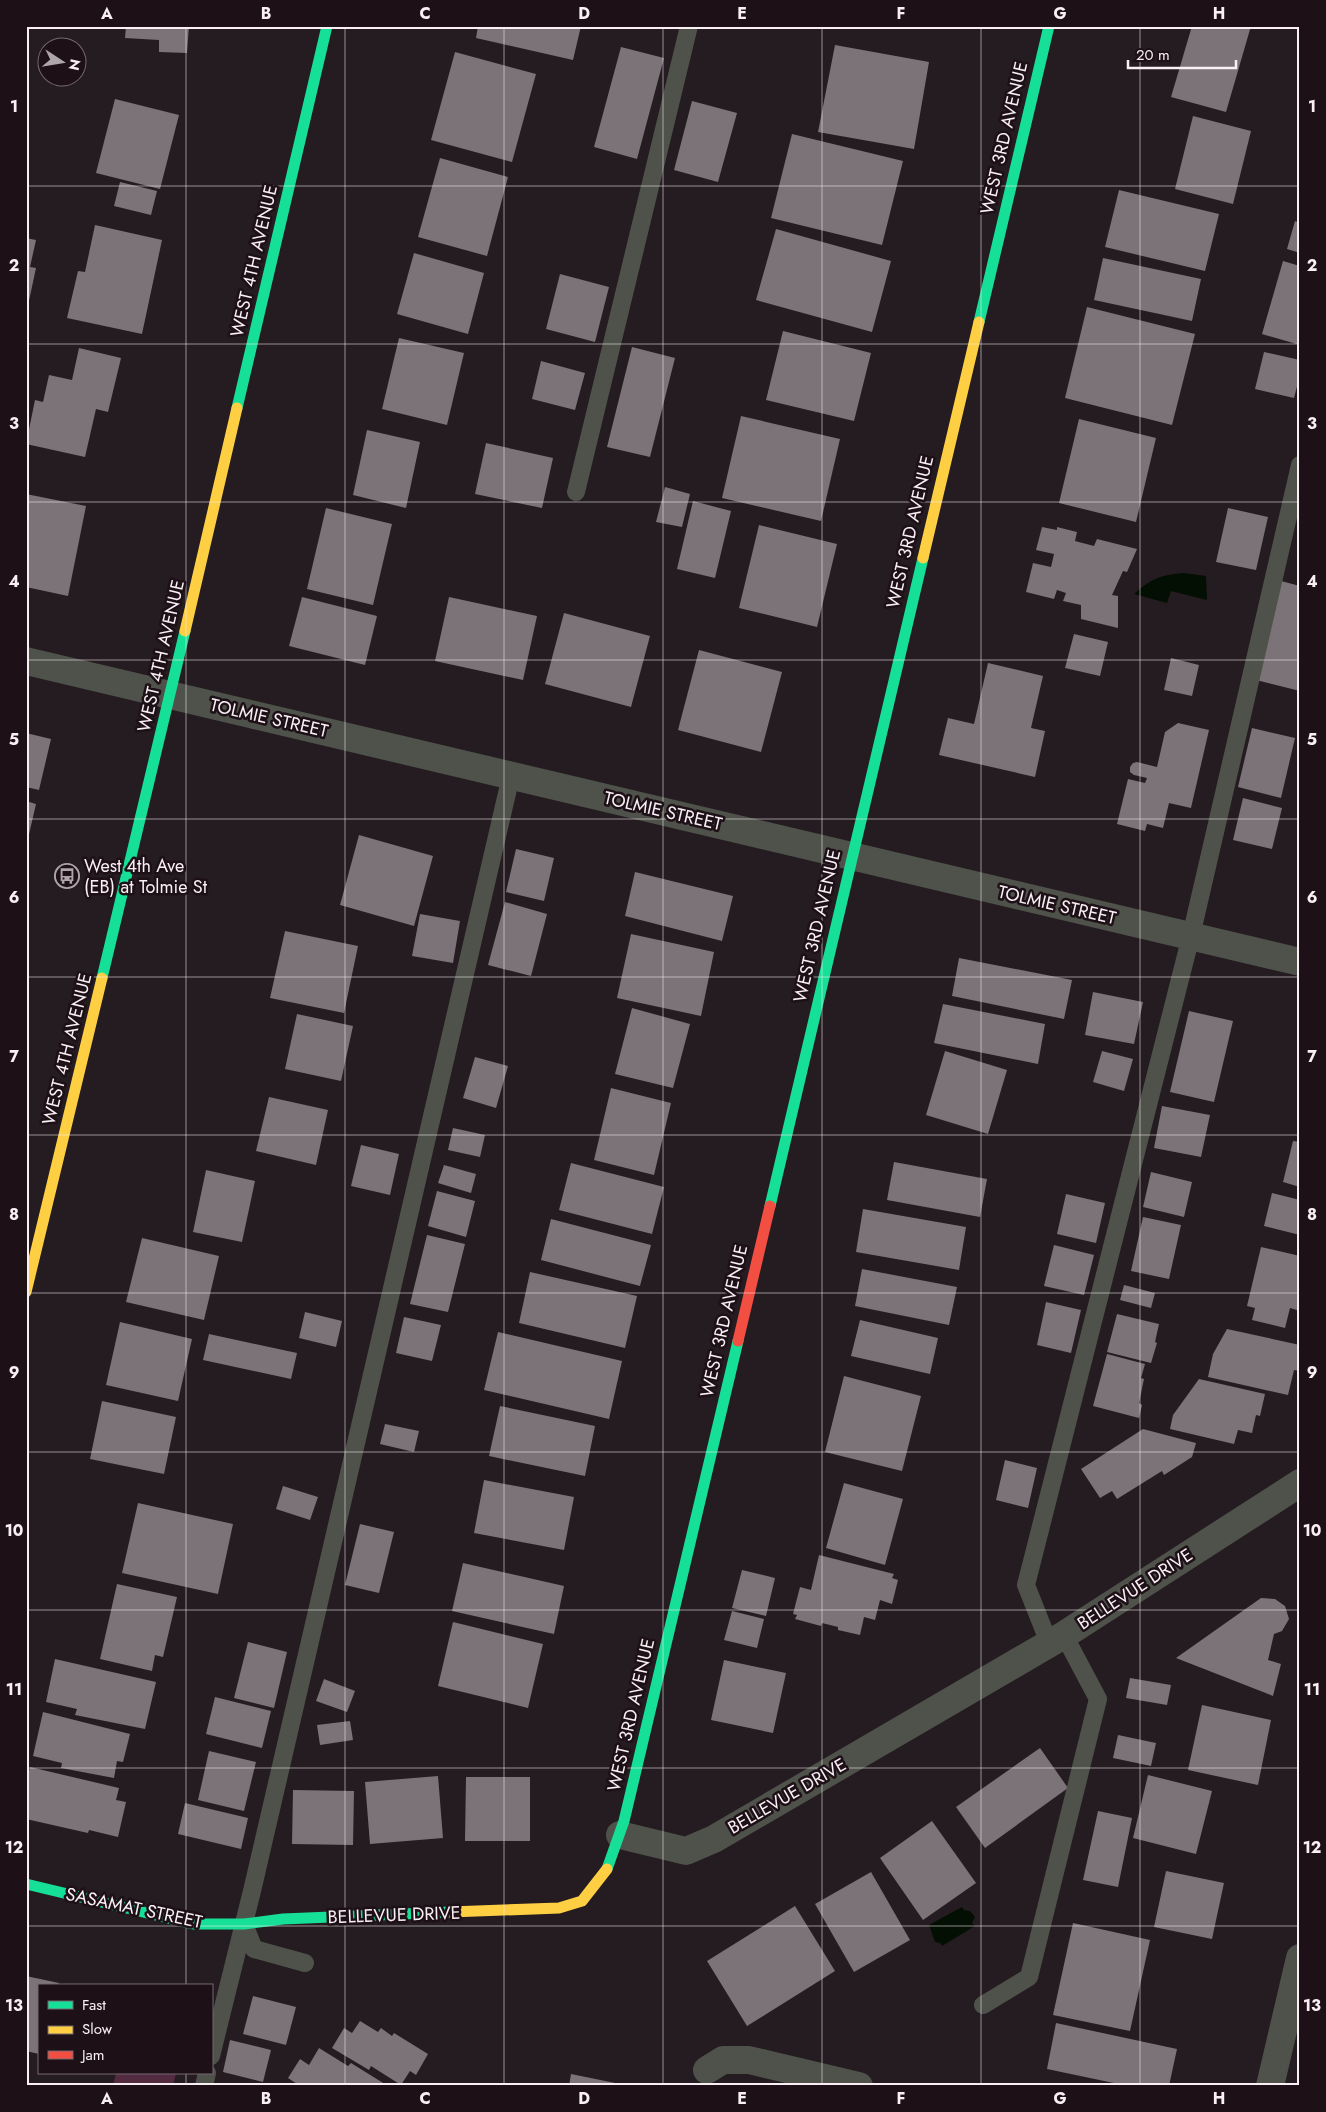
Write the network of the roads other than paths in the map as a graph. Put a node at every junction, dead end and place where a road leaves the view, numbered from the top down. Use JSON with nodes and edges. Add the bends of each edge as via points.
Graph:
{"nodes":[{"id":1,"x":327,"y":26,"type":"edge"},
{"id":2,"x":689,"y":26,"type":"edge"},
{"id":3,"x":1048,"y":26,"type":"edge"},
{"id":4,"x":1300,"y":465,"type":"edge"},
{"id":5,"x":576,"y":492,"type":"dead end"},
{"id":6,"x":26,"y":660,"type":"edge"},
{"id":7,"x":170,"y":695,"type":"junction"},
{"id":8,"x":511,"y":776,"type":"junction"},
{"id":9,"x":851,"y":856,"type":"junction"},
{"id":10,"x":1191,"y":936,"type":"junction"},
{"id":11,"x":1300,"y":962,"type":"edge"},
{"id":12,"x":26,"y":1292,"type":"edge"},
{"id":13,"x":1300,"y":1483,"type":"edge"},
{"id":14,"x":1056,"y":1639,"type":"junction"},
{"id":15,"x":620,"y":1835,"type":"junction"},
{"id":16,"x":26,"y":1884,"type":"edge"},
{"id":17,"x":244,"y":1924,"type":"junction"},
{"id":18,"x":1300,"y":1958,"type":"edge"},
{"id":19,"x":305,"y":1963,"type":"dead end"},
{"id":20,"x":982,"y":2005,"type":"dead end"},
{"id":21,"x":212,"y":2052,"type":"edge"},
{"id":22,"x":707,"y":2070,"type":"dead end"},
{"id":23,"x":859,"y":2086,"type":"edge"},
{"id":24,"x":1270,"y":2086,"type":"edge"}],
"edges":[{"from":1,"to":7,"type":"street","name":"WEST 4TH AVENUE"},
{"from":2,"to":5,"type":"lane"},
{"from":3,"to":9,"type":"street","name":"WEST 3RD AVENUE"},
{"from":4,"to":10,"type":"lane"},
{"from":6,"to":7,"type":"street","name":"TOLMIE STREET"},
{"from":7,"to":8,"type":"street","name":"TOLMIE STREET"},
{"from":7,"to":12,"type":"street","name":"WEST 4TH AVENUE"},
{"from":8,"to":9,"type":"street","name":"TOLMIE STREET"},
{"from":8,"to":17,"type":"lane"},
{"from":9,"to":10,"type":"street","name":"TOLMIE STREET"},
{"from":9,"to":15,"type":"street","name":"WEST 3RD AVENUE"},
{"from":10,"to":11,"type":"street","name":"TOLMIE STREET"},
{"from":10,"to":14,"type":"lane","via":[[1026,1585]]},
{"from":13,"to":14,"type":"street","name":"BELLEVUE DRIVE"},
{"from":14,"to":15,"type":"street","name":"BELLEVUE DRIVE","via":[[714,1839],[686,1851]]},
{"from":14,"to":20,"type":"lane","via":[[1098,1699],[1029,1977]]},
{"from":15,"to":17,"type":"street","name":"BELLEVUE DRIVE","via":[[606,1872],[582,1901],[559,1908],[283,1919]]},
{"from":16,"to":17,"type":"street","name":"SASAMAT STREET","via":[[193,1924]]},
{"from":17,"to":19,"type":"lane","via":[[254,1949]]},
{"from":17,"to":21,"type":"lane"},
{"from":18,"to":24,"type":"street"},
{"from":22,"to":23,"type":"street","via":[[723,2060],[749,2060]]}]}
